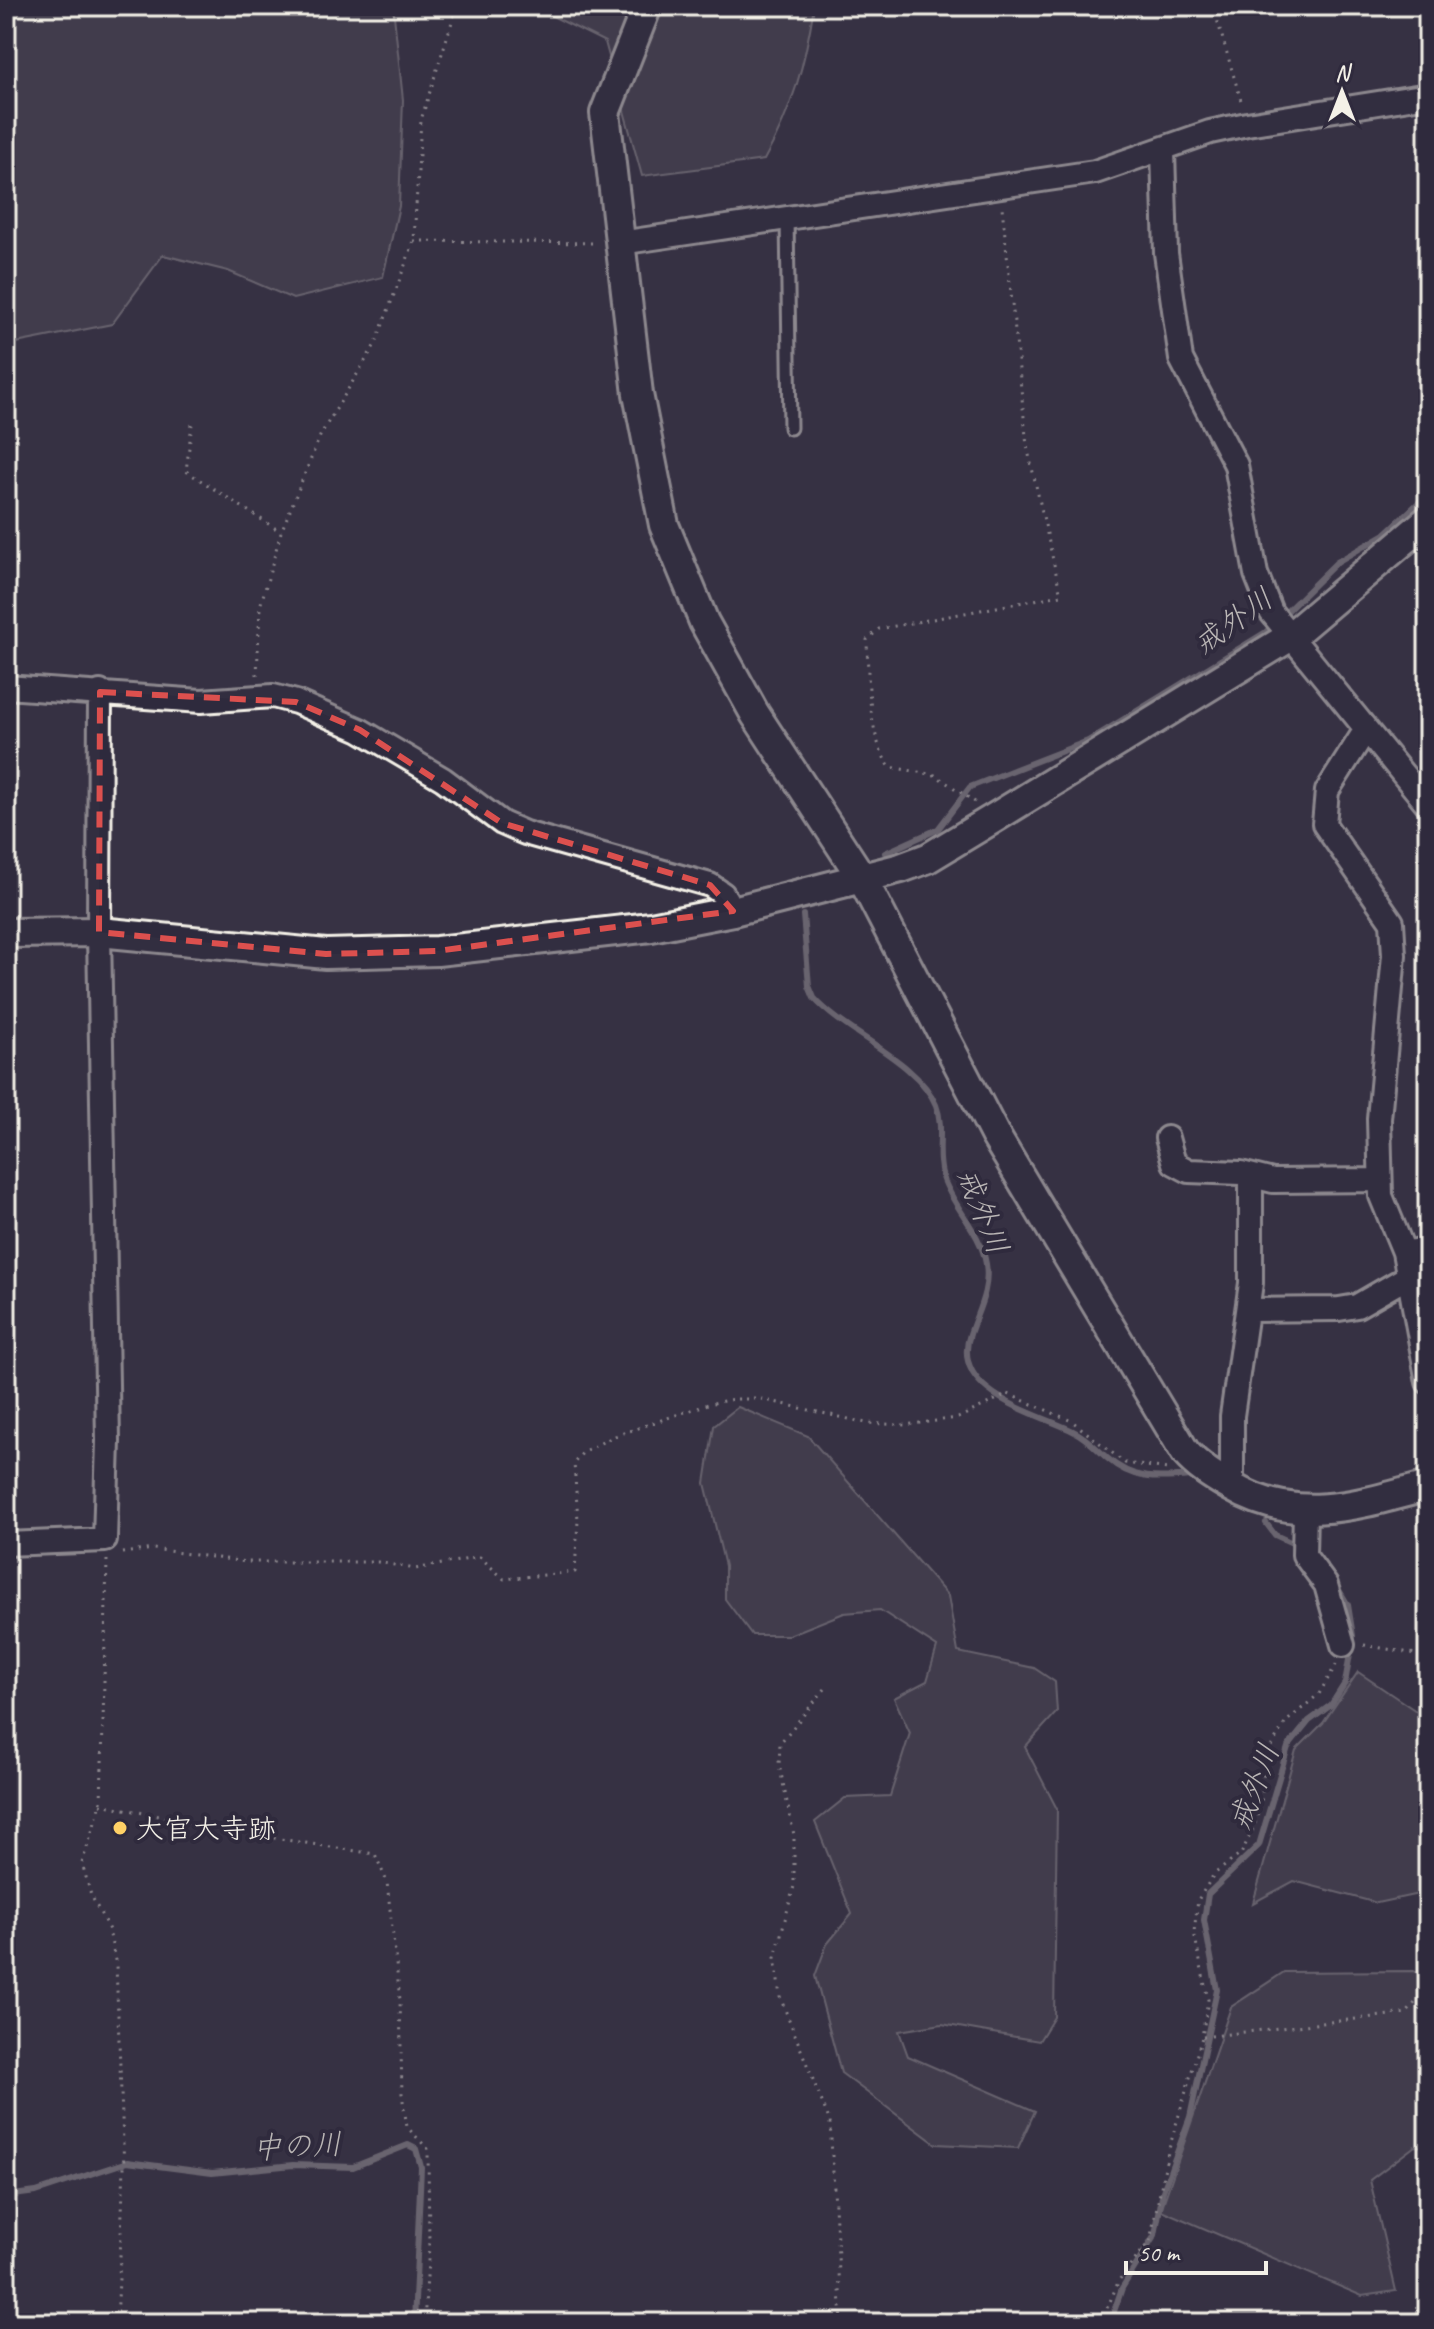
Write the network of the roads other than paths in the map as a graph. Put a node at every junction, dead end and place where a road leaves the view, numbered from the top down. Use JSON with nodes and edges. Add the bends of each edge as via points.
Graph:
{"nodes":[{"id":1,"x":647,"y":6,"type":"edge"},
{"id":2,"x":1428,"y":95,"type":"edge"},
{"id":3,"x":1163,"y":151,"type":"junction"},
{"id":4,"x":787,"y":217,"type":"junction"},
{"id":5,"x":620,"y":243,"type":"junction"},
{"id":6,"x":790,"y":428,"type":"dead end"},
{"id":7,"x":1428,"y":520,"type":"edge"},
{"id":8,"x":1291,"y":636,"type":"junction"},
{"id":9,"x":6,"y":687,"type":"edge"},
{"id":10,"x":100,"y":692,"type":"junction"},
{"id":11,"x":1365,"y":731,"type":"junction"},
{"id":12,"x":1428,"y":805,"type":"edge"},
{"id":13,"x":862,"y":878,"type":"junction"},
{"id":14,"x":733,"y":911,"type":"junction"},
{"id":15,"x":99,"y":932,"type":"junction"},
{"id":16,"x":6,"y":933,"type":"edge"},
{"id":17,"x":1167,"y":1138,"type":"dead end"},
{"id":18,"x":1251,"y":1176,"type":"junction"},
{"id":19,"x":1380,"y":1180,"type":"junction"},
{"id":20,"x":1428,"y":1250,"type":"edge"},
{"id":21,"x":1404,"y":1252,"type":"junction"},
{"id":22,"x":1409,"y":1276,"type":"junction"},
{"id":23,"x":1249,"y":1310,"type":"junction"},
{"id":24,"x":1428,"y":1382,"type":"edge"},
{"id":25,"x":1428,"y":1486,"type":"edge"},
{"id":26,"x":1232,"y":1487,"type":"junction"},
{"id":27,"x":1305,"y":1510,"type":"junction"},
{"id":28,"x":6,"y":1544,"type":"edge"},
{"id":29,"x":1354,"y":1645,"type":"road end"}],
"edges":[{"from":1,"to":5,"type":"street","via":[[605,113]]},
{"from":2,"to":3,"type":"street","via":[[1247,124]]},
{"from":3,"to":4,"type":"street","via":[[1095,172]]},
{"from":3,"to":8,"type":"street","via":[[1166,253],[1181,359],[1236,465],[1256,574],[1271,612]]},
{"from":4,"to":5,"type":"street"},
{"from":4,"to":6,"type":"lane"},
{"from":5,"to":13,"type":"street","via":[[638,394],[664,525],[704,622],[748,701]]},
{"from":7,"to":8,"type":"street"},
{"from":8,"to":11,"type":"street"},
{"from":8,"to":13,"type":"street","via":[[928,858]]},
{"from":9,"to":10,"type":"street"},
{"from":10,"to":14,"type":"street","via":[[201,701],[240,701],[256,695],[296,702],[339,718],[443,779],[502,823],[710,885]]},
{"from":10,"to":15,"type":"street"},
{"from":11,"to":12,"type":"street"},
{"from":11,"to":19,"type":"street","via":[[1323,806],[1324,824],[1384,906],[1394,937],[1379,1119]]},
{"from":13,"to":14,"type":"street"},
{"from":13,"to":26,"type":"street","via":[[995,1135],[1194,1462]]},
{"from":14,"to":15,"type":"street","via":[[651,927],[375,955]]},
{"from":15,"to":16,"type":"street"},
{"from":15,"to":28,"type":"street","via":[[106,1548]]},
{"from":17,"to":18,"type":"street","via":[[1180,1169]]},
{"from":18,"to":19,"type":"street","via":[[1273,1181]]},
{"from":18,"to":23,"type":"street"},
{"from":19,"to":21,"type":"street","via":[[1384,1211]]},
{"from":20,"to":21,"type":"street"},
{"from":21,"to":22,"type":"street"},
{"from":22,"to":23,"type":"street","via":[[1357,1306]]},
{"from":22,"to":24,"type":"street"},
{"from":23,"to":26,"type":"street","via":[[1232,1416]]},
{"from":25,"to":27,"type":"street","via":[[1345,1507]]},
{"from":26,"to":27,"type":"street","via":[[1261,1503]]},
{"from":27,"to":29,"type":"street","via":[[1304,1548]]}]}
